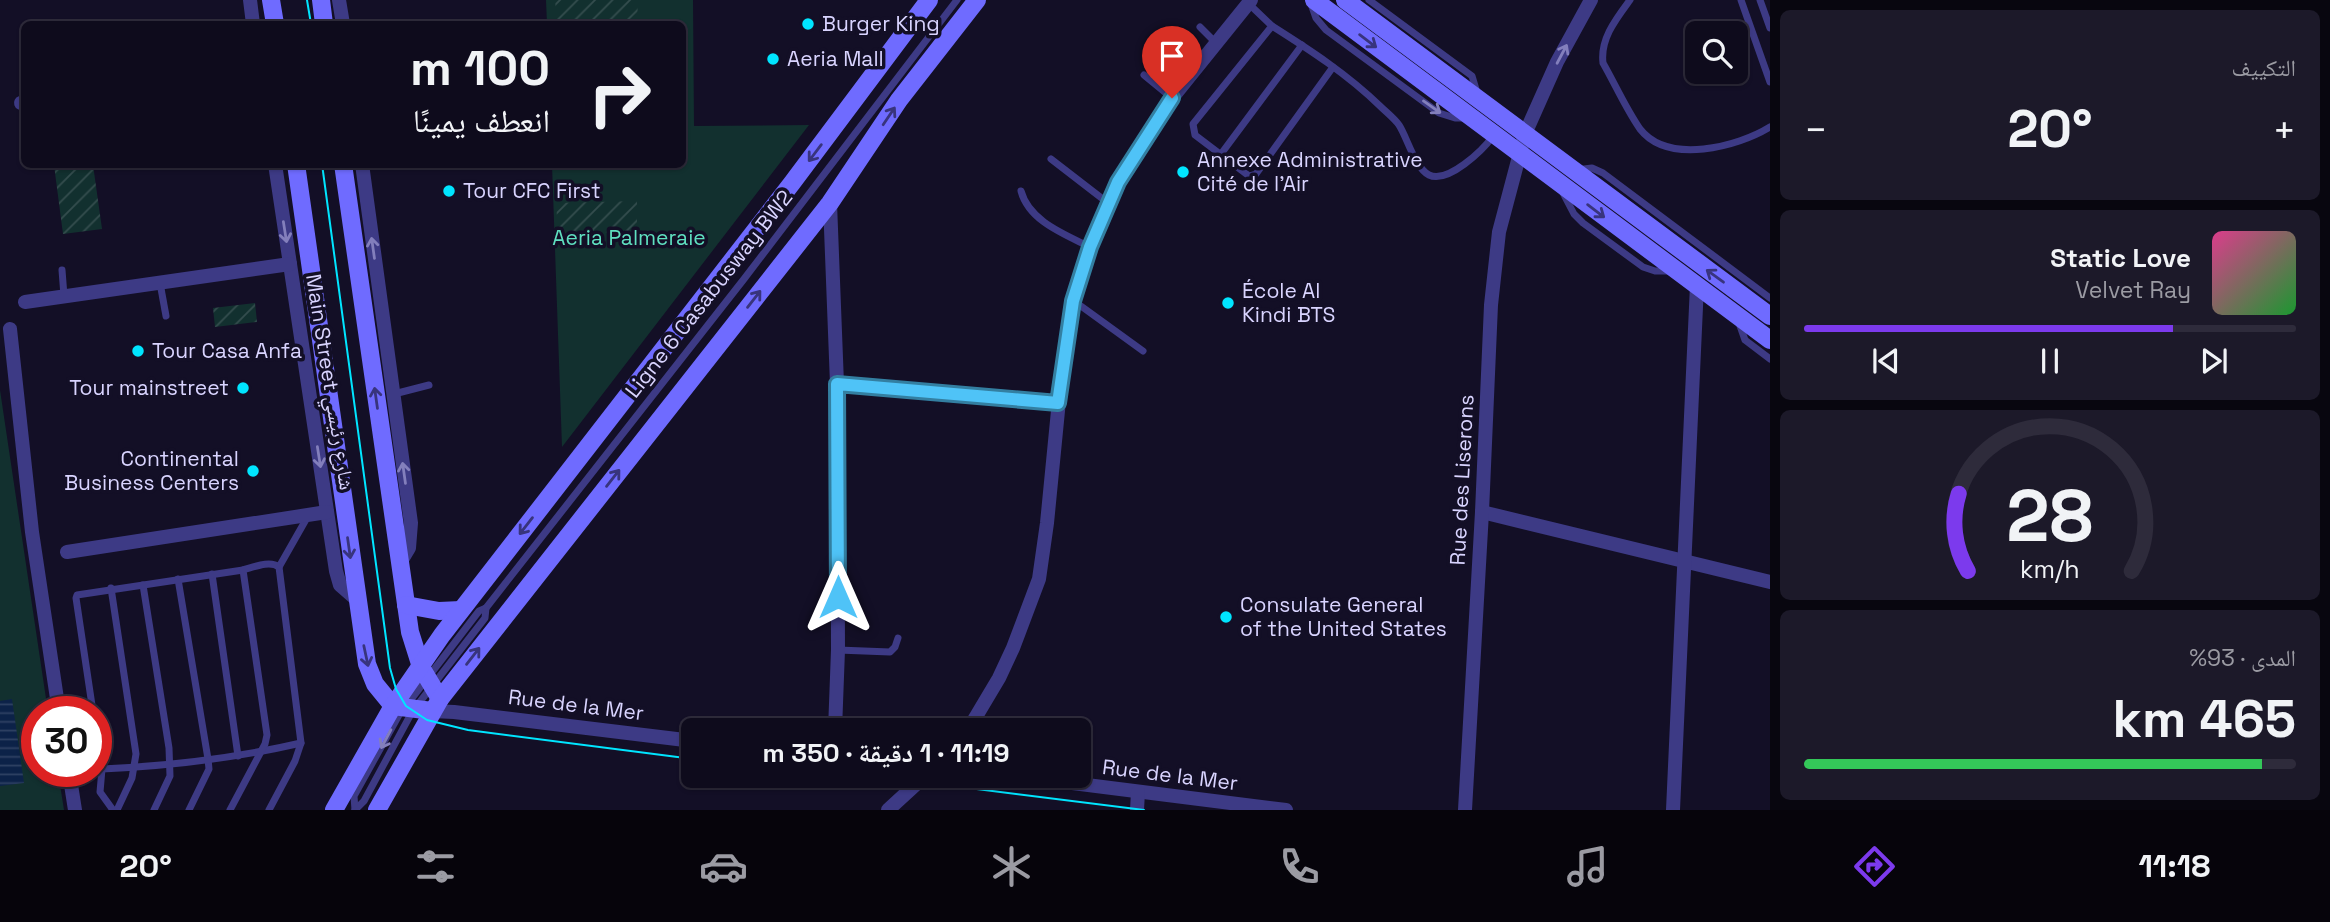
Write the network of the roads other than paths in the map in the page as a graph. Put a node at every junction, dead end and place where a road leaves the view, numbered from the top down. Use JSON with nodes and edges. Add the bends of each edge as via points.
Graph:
{"nodes":[{"id":1,"x":250,"y":0,"type":"edge"},
{"id":2,"x":271,"y":0,"type":"edge"},
{"id":3,"x":321,"y":0,"type":"edge"},
{"id":4,"x":340,"y":0,"type":"edge"},
{"id":5,"x":929,"y":0,"type":"edge"},
{"id":6,"x":957,"y":0,"type":"edge"},
{"id":7,"x":976,"y":0,"type":"edge"},
{"id":8,"x":1312,"y":0,"type":"edge"},
{"id":9,"x":1345,"y":0,"type":"edge"},
{"id":10,"x":1369,"y":0,"type":"edge"},
{"id":11,"x":1630,"y":0,"type":"edge"},
{"id":12,"x":1741,"y":0,"type":"edge"},
{"id":13,"x":1760,"y":0,"type":"edge"},
{"id":14,"x":1250,"y":1,"type":"edge"},
{"id":15,"x":1589,"y":1,"type":"edge"},
{"id":16,"x":253,"y":21,"type":"edge"},
{"id":17,"x":274,"y":21,"type":"edge"},
{"id":18,"x":324,"y":21,"type":"edge"},
{"id":19,"x":343,"y":21,"type":"edge"},
{"id":20,"x":1272,"y":26,"type":"junction"},
{"id":21,"x":1200,"y":27,"type":"dead end"},
{"id":22,"x":1770,"y":28,"type":"edge"},
{"id":23,"x":1216,"y":43,"type":"junction"},
{"id":24,"x":1302,"y":45,"type":"junction"},
{"id":25,"x":1333,"y":67,"type":"junction"},
{"id":26,"x":1144,"y":75,"type":"dead end"},
{"id":27,"x":1770,"y":82,"type":"edge"},
{"id":28,"x":1172,"y":98,"type":"junction"},
{"id":29,"x":1479,"y":100,"type":"junction"},
{"id":30,"x":1770,"y":127,"type":"edge"},
{"id":31,"x":1525,"y":134,"type":"junction"},
{"id":32,"x":1494,"y":135,"type":"junction"},
{"id":33,"x":1221,"y":154,"type":"junction"},
{"id":34,"x":1518,"y":154,"type":"junction"},
{"id":35,"x":1051,"y":159,"type":"dead end"},
{"id":36,"x":276,"y":168,"type":"edge"},
{"id":37,"x":297,"y":168,"type":"edge"},
{"id":38,"x":344,"y":168,"type":"edge"},
{"id":39,"x":363,"y":168,"type":"edge"},
{"id":40,"x":1574,"y":171,"type":"junction"},
{"id":41,"x":1021,"y":191,"type":"dead end"},
{"id":42,"x":830,"y":203,"type":"junction"},
{"id":43,"x":1108,"y":203,"type":"junction"},
{"id":44,"x":1090,"y":247,"type":"junction"},
{"id":45,"x":290,"y":264,"type":"junction"},
{"id":46,"x":62,"y":270,"type":"dead end"},
{"id":47,"x":160,"y":283,"type":"junction"},
{"id":48,"x":1697,"y":285,"type":"junction"},
{"id":49,"x":65,"y":296,"type":"junction"},
{"id":50,"x":1770,"y":298,"type":"edge"},
{"id":51,"x":1073,"y":301,"type":"junction"},
{"id":52,"x":25,"y":302,"type":"dead end"},
{"id":53,"x":166,"y":316,"type":"dead end"},
{"id":54,"x":1738,"y":316,"type":"junction"},
{"id":55,"x":1770,"y":316,"type":"edge"},
{"id":56,"x":10,"y":329,"type":"dead end"},
{"id":57,"x":1770,"y":340,"type":"edge"},
{"id":58,"x":1143,"y":351,"type":"dead end"},
{"id":59,"x":1770,"y":359,"type":"edge"},
{"id":60,"x":837,"y":384,"type":"junction"},
{"id":61,"x":429,"y":385,"type":"dead end"},
{"id":62,"x":393,"y":394,"type":"junction"},
{"id":63,"x":1058,"y":403,"type":"junction"},
{"id":64,"x":327,"y":512,"type":"junction"},
{"id":65,"x":1482,"y":512,"type":"junction"},
{"id":66,"x":309,"y":515,"type":"junction"},
{"id":67,"x":67,"y":552,"type":"dead end"},
{"id":68,"x":400,"y":562,"type":"junction"},
{"id":69,"x":1684,"y":562,"type":"junction"},
{"id":70,"x":279,"y":567,"type":"junction"},
{"id":71,"x":243,"y":569,"type":"junction"},
{"id":72,"x":212,"y":574,"type":"junction"},
{"id":73,"x":177,"y":579,"type":"junction"},
{"id":74,"x":1770,"y":582,"type":"edge"},
{"id":75,"x":143,"y":585,"type":"junction"},
{"id":76,"x":111,"y":588,"type":"junction"},
{"id":77,"x":356,"y":599,"type":"junction"},
{"id":78,"x":406,"y":606,"type":"junction"},
{"id":79,"x":461,"y":610,"type":"junction"},
{"id":80,"x":898,"y":638,"type":"dead end"},
{"id":81,"x":838,"y":650,"type":"junction"},
{"id":82,"x":430,"y":688,"type":"junction"},
{"id":83,"x":57,"y":696,"type":"edge"},
{"id":84,"x":91,"y":696,"type":"edge"},
{"id":85,"x":403,"y":708,"type":"junction"},
{"id":86,"x":835,"y":718,"type":"edge"},
{"id":87,"x":975,"y":718,"type":"edge"},
{"id":88,"x":681,"y":740,"type":"edge"},
{"id":89,"x":301,"y":743,"type":"junction"},
{"id":90,"x":259,"y":753,"type":"junction"},
{"id":91,"x":238,"y":756,"type":"junction"},
{"id":92,"x":208,"y":759,"type":"junction"},
{"id":93,"x":169,"y":764,"type":"junction"},
{"id":94,"x":134,"y":768,"type":"junction"},
{"id":95,"x":112,"y":769,"type":"edge"},
{"id":96,"x":1091,"y":786,"type":"edge"},
{"id":97,"x":71,"y":787,"type":"edge"},
{"id":98,"x":100,"y":787,"type":"edge"},
{"id":99,"x":912,"y":788,"type":"edge"},
{"id":100,"x":1138,"y":792,"type":"junction"},
{"id":101,"x":75,"y":810,"type":"edge"},
{"id":102,"x":115,"y":810,"type":"edge"},
{"id":103,"x":154,"y":810,"type":"edge"},
{"id":104,"x":189,"y":810,"type":"edge"},
{"id":105,"x":230,"y":810,"type":"edge"},
{"id":106,"x":269,"y":810,"type":"edge"},
{"id":107,"x":334,"y":810,"type":"edge"},
{"id":108,"x":355,"y":810,"type":"edge"},
{"id":109,"x":377,"y":810,"type":"edge"},
{"id":110,"x":888,"y":810,"type":"edge"},
{"id":111,"x":1137,"y":810,"type":"edge"},
{"id":112,"x":1286,"y":810,"type":"edge"},
{"id":113,"x":1465,"y":810,"type":"edge"},
{"id":114,"x":1673,"y":810,"type":"edge"}],
"edges":[{"from":1,"to":16,"type":"street"},
{"from":2,"to":17,"type":"main road"},
{"from":3,"to":18,"type":"main road"},
{"from":4,"to":19,"type":"street"},
{"from":5,"to":79,"type":"main road","one_way":true},
{"from":6,"to":82,"type":"lane","name":"Ligne 6 Casabusway BW2","via":[[486,608],[485,618]]},
{"from":42,"to":7,"type":"main road","one_way":true,"via":[[899,100]]},
{"from":8,"to":32,"type":"main road","one_way":true},
{"from":9,"to":29,"type":"main road"},
{"from":10,"to":29,"type":"lane","via":[[1472,76]]},
{"from":11,"to":30,"type":"lane","via":[[1602,52],[1603,63],[1641,131],[1664,145],[1689,149],[1743,141]]},
{"from":12,"to":27,"type":"lane"},
{"from":13,"to":22,"type":"lane"},
{"from":14,"to":20,"type":"lane"},
{"from":14,"to":23,"type":"street"},
{"from":31,"to":15,"type":"street","name":"Rue des Liserons","one_way":true},
{"from":20,"to":24,"type":"lane"},
{"from":20,"to":33,"type":"lane","via":[[1193,124],[1195,135]]},
{"from":21,"to":23,"type":"lane"},
{"from":23,"to":28,"type":"street"},
{"from":24,"to":25,"type":"lane"},
{"from":24,"to":33,"type":"lane"},
{"from":25,"to":32,"type":"lane","via":[[1398,124],[1429,175],[1451,173],[1487,146]]},
{"from":25,"to":33,"type":"lane","via":[[1256,174],[1249,176]]},
{"from":26,"to":28,"type":"lane"},
{"from":28,"to":43,"type":"street"},
{"from":29,"to":31,"type":"main road"},
{"from":31,"to":34,"type":"street","name":"Rue des Liserons"},
{"from":31,"to":40,"type":"main road"},
{"from":32,"to":34,"type":"main road"},
{"from":34,"to":48,"type":"main road","one_way":true},
{"from":34,"to":65,"type":"street","name":"Rue des Liserons","via":[[1499,232],[1490,305]]},
{"from":35,"to":43,"type":"lane"},
{"from":36,"to":45,"type":"street","name":"Main Street شارع رئيسي","one_way":true},
{"from":37,"to":77,"type":"main road","name":"Main Street شارع رئيسي","one_way":true},
{"from":68,"to":38,"type":"main road","name":"Main Street شارع رئيسي","one_way":true},
{"from":62,"to":39,"type":"street","name":"Main Street شارع رئيسي","one_way":true},
{"from":40,"to":50,"type":"lane","via":[[1586,167],[1603,173]]},
{"from":55,"to":40,"type":"main road","one_way":true},
{"from":41,"to":44,"type":"lane","via":[[1027,207],[1039,218]]},
{"from":42,"to":60,"type":"street"},
{"from":82,"to":42,"type":"main road","one_way":true},
{"from":43,"to":44,"type":"street"},
{"from":44,"to":51,"type":"street"},
{"from":45,"to":47,"type":"street"},
{"from":45,"to":64,"type":"street","name":"Main Street شارع رئيسي","one_way":true},
{"from":46,"to":49,"type":"lane"},
{"from":47,"to":49,"type":"street"},
{"from":47,"to":53,"type":"lane"},
{"from":48,"to":54,"type":"main road"},
{"from":48,"to":69,"type":"street"},
{"from":49,"to":52,"type":"street"},
{"from":51,"to":58,"type":"lane"},
{"from":51,"to":63,"type":"street"},
{"from":54,"to":57,"type":"main road"},
{"from":54,"to":59,"type":"lane","via":[[1745,340]]},
{"from":56,"to":83,"type":"street","via":[[32,532]]},
{"from":60,"to":63,"type":"street"},
{"from":60,"to":81,"type":"street"},
{"from":61,"to":62,"type":"lane"},
{"from":68,"to":62,"type":"street","name":"Main Street شارع رئيسي","one_way":true,"via":[[409,548],[411,530]]},
{"from":63,"to":87,"type":"street","via":[[1039,579],[1013,648]]},
{"from":64,"to":66,"type":"street"},
{"from":64,"to":77,"type":"street","name":"Main Street شارع رئيسي","via":[[337,578],[344,591]]},
{"from":65,"to":69,"type":"street"},
{"from":65,"to":113,"type":"street","name":"Rue des Liserons"},
{"from":66,"to":67,"type":"street"},
{"from":66,"to":70,"type":"lane"},
{"from":68,"to":78,"type":"main road","name":"Main Street شارع رئيسي"},
{"from":69,"to":74,"type":"street"},
{"from":69,"to":114,"type":"street"},
{"from":70,"to":71,"type":"lane","via":[[268,564]]},
{"from":70,"to":89,"type":"lane"},
{"from":71,"to":72,"type":"lane"},
{"from":71,"to":90,"type":"lane","via":[[267,735]]},
{"from":72,"to":73,"type":"lane"},
{"from":72,"to":91,"type":"lane"},
{"from":73,"to":75,"type":"lane"},
{"from":73,"to":92,"type":"lane"},
{"from":75,"to":76,"type":"lane"},
{"from":75,"to":93,"type":"lane"},
{"from":76,"to":84,"type":"lane","via":[[80,593],[76,598]]},
{"from":76,"to":94,"type":"lane","via":[[136,754]]},
{"from":77,"to":85,"type":"main road","name":"Main Street شارع رئيسي","one_way":true,"via":[[375,684]]},
{"from":78,"to":79,"type":"main road"},
{"from":78,"to":82,"type":"main road","name":"Main Street شارع رئيسي","via":[[413,644]]},
{"from":79,"to":82,"type":"main road"},
{"from":80,"to":81,"type":"lane","via":[[886,653]]},
{"from":81,"to":86,"type":"street"},
{"from":82,"to":85,"type":"main road"},
{"from":82,"to":85,"type":"main road"},
{"from":82,"to":88,"type":"street","name":"Rue de la Mer","via":[[454,712]]},
{"from":82,"to":109,"type":"main road"},
{"from":85,"to":107,"type":"main road"},
{"from":85,"to":108,"type":"lane","via":[[354,796]]},
{"from":89,"to":90,"type":"lane"},
{"from":89,"to":106,"type":"lane"},
{"from":90,"to":91,"type":"lane"},
{"from":90,"to":105,"type":"lane"},
{"from":91,"to":92,"type":"lane"},
{"from":92,"to":93,"type":"lane"},
{"from":92,"to":104,"type":"lane"},
{"from":93,"to":94,"type":"lane"},
{"from":93,"to":103,"type":"lane","via":[[170,776]]},
{"from":94,"to":95,"type":"lane"},
{"from":94,"to":102,"type":"lane"},
{"from":96,"to":100,"type":"street","name":"Rue de la Mer"},
{"from":97,"to":101,"type":"street"},
{"from":98,"to":102,"type":"lane"},
{"from":99,"to":110,"type":"street"},
{"from":100,"to":111,"type":"street"},
{"from":100,"to":112,"type":"street","name":"Rue de la Mer"}]}
